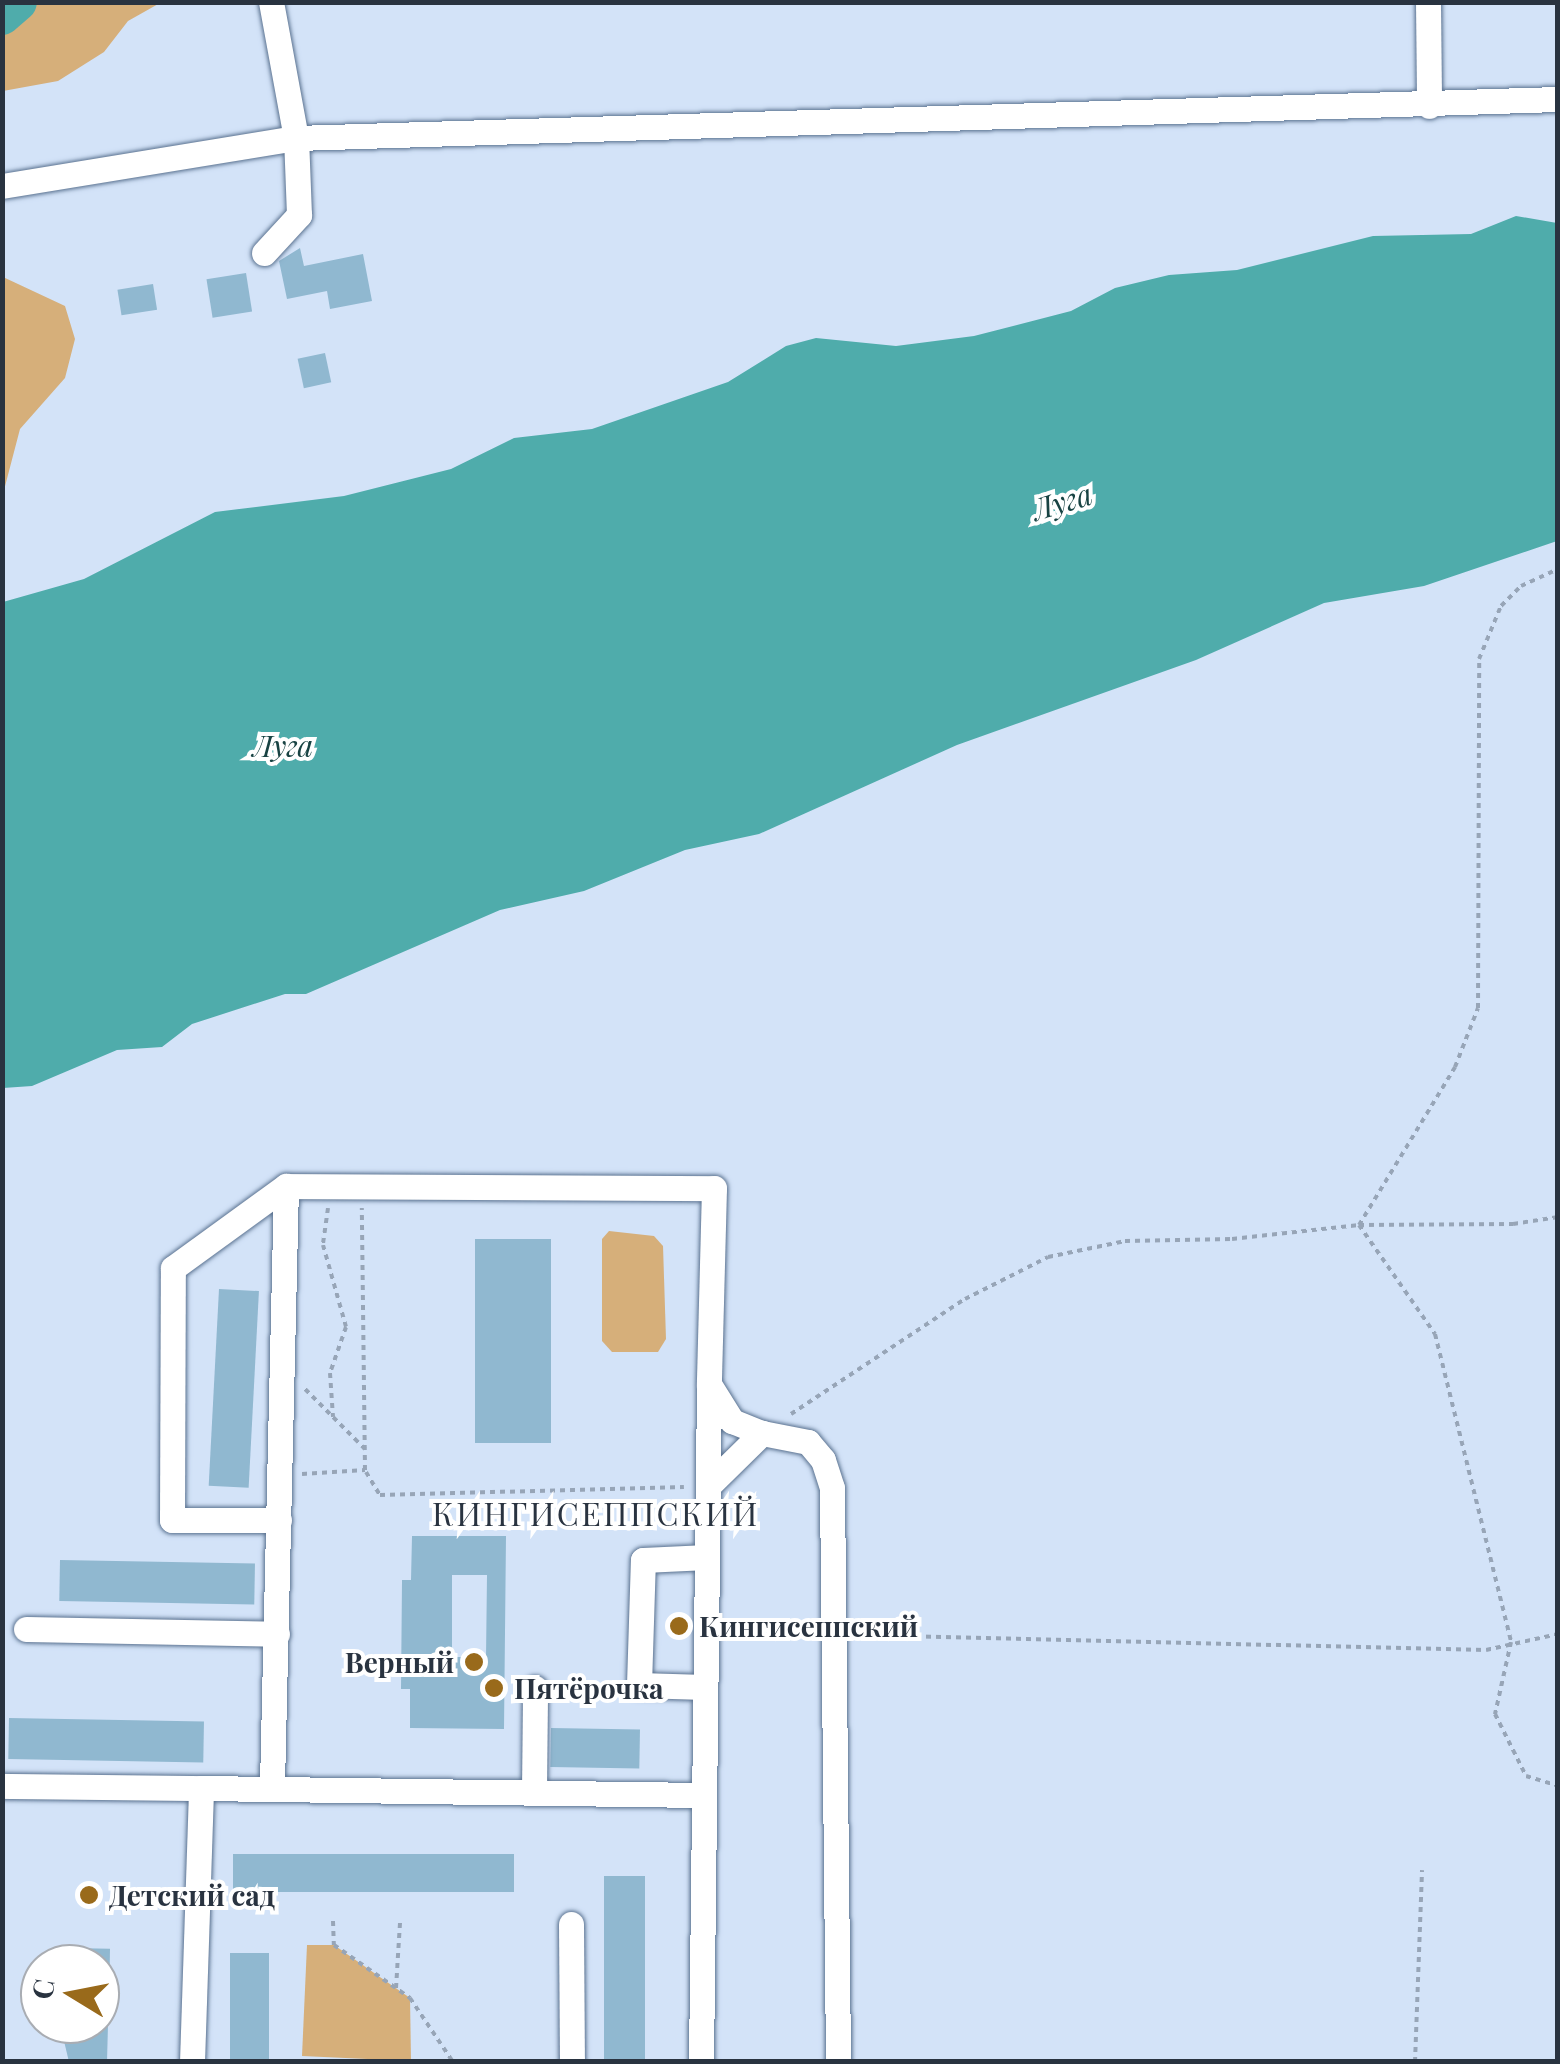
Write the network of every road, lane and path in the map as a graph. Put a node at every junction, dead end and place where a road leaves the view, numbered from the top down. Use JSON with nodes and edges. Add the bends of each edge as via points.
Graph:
{"nodes":[{"id":1,"x":271,"y":2,"type":"edge"},
{"id":2,"x":1428,"y":2,"type":"edge"},
{"id":3,"x":1558,"y":99,"type":"edge"},
{"id":4,"x":1429,"y":106,"type":"junction"},
{"id":5,"x":296,"y":138,"type":"junction"},
{"id":6,"x":2,"y":186,"type":"edge"},
{"id":7,"x":264,"y":253,"type":"dead end"},
{"id":8,"x":1558,"y":569,"type":"edge"},
{"id":9,"x":286,"y":1193,"type":"junction"},
{"id":10,"x":328,"y":1202,"type":"junction"},
{"id":11,"x":1558,"y":1217,"type":"edge"},
{"id":12,"x":1360,"y":1225,"type":"junction"},
{"id":13,"x":282,"y":1366,"type":"junction"},
{"id":14,"x":709,"y":1384,"type":"junction"},
{"id":15,"x":333,"y":1417,"type":"junction"},
{"id":16,"x":762,"y":1433,"type":"junction"},
{"id":17,"x":365,"y":1450,"type":"junction"},
{"id":18,"x":365,"y":1470,"type":"junction"},
{"id":19,"x":280,"y":1476,"type":"junction"},
{"id":20,"x":708,"y":1486,"type":"junction"},
{"id":21,"x":279,"y":1520,"type":"junction"},
{"id":22,"x":707,"y":1557,"type":"junction"},
{"id":23,"x":26,"y":1629,"type":"dead end"},
{"id":24,"x":277,"y":1634,"type":"junction"},
{"id":25,"x":836,"y":1634,"type":"junction"},
{"id":26,"x":1558,"y":1634,"type":"edge"},
{"id":27,"x":1510,"y":1642,"type":"junction"},
{"id":28,"x":705,"y":1687,"type":"junction"},
{"id":29,"x":535,"y":1688,"type":"dead end"},
{"id":30,"x":272,"y":1784,"type":"junction"},
{"id":31,"x":2,"y":1786,"type":"edge"},
{"id":32,"x":1558,"y":1786,"type":"edge"},
{"id":33,"x":201,"y":1788,"type":"junction"},
{"id":34,"x":534,"y":1791,"type":"junction"},
{"id":35,"x":704,"y":1795,"type":"junction"},
{"id":36,"x":1422,"y":1870,"type":"dead end"},
{"id":37,"x":333,"y":1922,"type":"dead end"},
{"id":38,"x":400,"y":1922,"type":"dead end"},
{"id":39,"x":571,"y":1924,"type":"dead end"},
{"id":40,"x":396,"y":1988,"type":"junction"},
{"id":41,"x":192,"y":2062,"type":"edge"},
{"id":42,"x":453,"y":2062,"type":"edge"},
{"id":43,"x":572,"y":2062,"type":"edge"},
{"id":44,"x":702,"y":2062,"type":"edge"},
{"id":45,"x":838,"y":2062,"type":"edge"},
{"id":46,"x":1415,"y":2062,"type":"edge"}],
"edges":[{"from":1,"to":5,"type":"street"},
{"from":2,"to":4,"type":"street"},
{"from":3,"to":4,"type":"street"},
{"from":4,"to":5,"type":"street"},
{"from":5,"to":6,"type":"street"},
{"from":5,"to":7,"type":"street","via":[[299,215]]},
{"from":8,"to":12,"type":"path","via":[[1521,586],[1501,606],[1479,658],[1478,1008],[1455,1067]]},
{"from":9,"to":10,"type":"path"},
{"from":9,"to":13,"type":"street"},
{"from":9,"to":14,"type":"street","via":[[714,1188]]},
{"from":9,"to":21,"type":"street","via":[[172,1268],[172,1520]]},
{"from":10,"to":15,"type":"path","via":[[324,1244],[346,1327],[330,1374]]},
{"from":10,"to":17,"type":"path","via":[[362,1204]]},
{"from":11,"to":12,"type":"path","via":[[1513,1224]]},
{"from":12,"to":16,"type":"path","via":[[1232,1239],[1126,1241],[1048,1258],[965,1298]]},
{"from":12,"to":27,"type":"path","via":[[1435,1334]]},
{"from":13,"to":15,"type":"path"},
{"from":13,"to":19,"type":"street"},
{"from":14,"to":16,"type":"street","via":[[732,1421]]},
{"from":14,"to":20,"type":"street"},
{"from":15,"to":17,"type":"path"},
{"from":16,"to":20,"type":"street"},
{"from":16,"to":25,"type":"street","via":[[808,1442],[823,1460],[832,1488]]},
{"from":17,"to":18,"type":"path"},
{"from":18,"to":19,"type":"path"},
{"from":18,"to":20,"type":"path","via":[[380,1495]]},
{"from":19,"to":21,"type":"street"},
{"from":20,"to":22,"type":"street"},
{"from":21,"to":24,"type":"street"},
{"from":22,"to":28,"type":"street"},
{"from":22,"to":28,"type":"street","via":[[643,1560],[639,1686]]},
{"from":23,"to":24,"type":"street"},
{"from":24,"to":30,"type":"street"},
{"from":25,"to":27,"type":"path","via":[[1486,1650]]},
{"from":25,"to":45,"type":"street"},
{"from":26,"to":27,"type":"path"},
{"from":27,"to":32,"type":"path","via":[[1495,1714],[1526,1776]]},
{"from":28,"to":35,"type":"street"},
{"from":29,"to":34,"type":"street"},
{"from":30,"to":33,"type":"street"},
{"from":30,"to":34,"type":"street"},
{"from":31,"to":33,"type":"street"},
{"from":33,"to":41,"type":"street"},
{"from":34,"to":35,"type":"street"},
{"from":35,"to":44,"type":"street"},
{"from":36,"to":46,"type":"path"},
{"from":37,"to":40,"type":"path","via":[[334,1945]]},
{"from":38,"to":40,"type":"path"},
{"from":39,"to":43,"type":"street"},
{"from":40,"to":42,"type":"path"}]}
